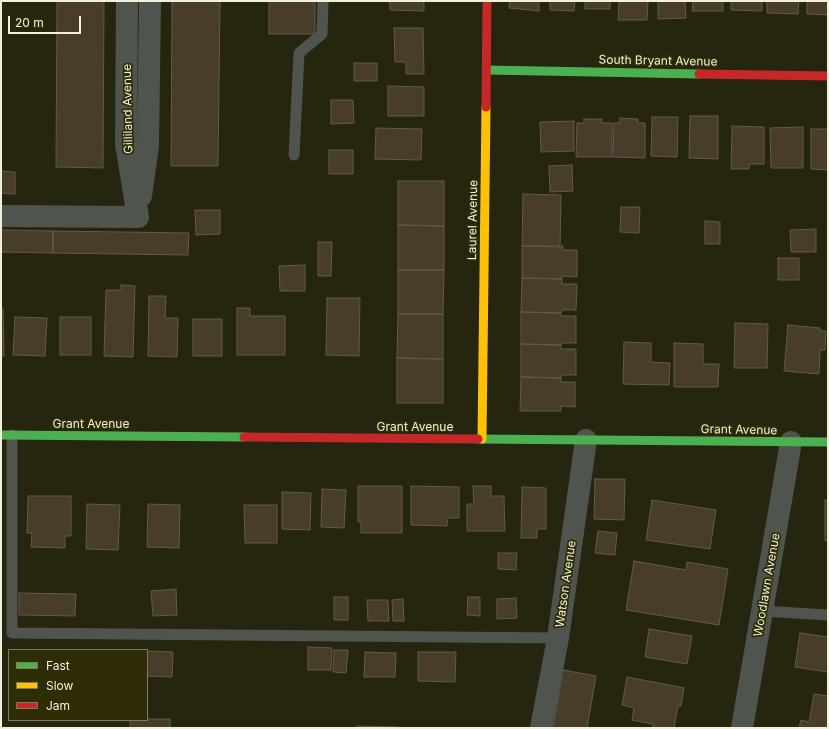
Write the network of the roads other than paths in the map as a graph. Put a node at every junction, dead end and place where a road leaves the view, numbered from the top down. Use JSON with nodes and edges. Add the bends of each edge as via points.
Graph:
{"nodes":[{"id":1,"x":127,"y":1,"type":"edge"},
{"id":2,"x":150,"y":1,"type":"edge"},
{"id":3,"x":323,"y":1,"type":"edge"},
{"id":4,"x":487,"y":1,"type":"edge"},
{"id":5,"x":487,"y":70,"type":"junction"},
{"id":6,"x":828,"y":76,"type":"edge"},
{"id":7,"x":294,"y":155,"type":"dead end"},
{"id":8,"x":1,"y":216,"type":"edge"},
{"id":9,"x":138,"y":217,"type":"junction"},
{"id":10,"x":6,"y":435,"type":"edge"},
{"id":11,"x":482,"y":439,"type":"junction"},
{"id":12,"x":586,"y":440,"type":"junction"},
{"id":13,"x":791,"y":442,"type":"junction"},
{"id":14,"x":828,"y":442,"type":"edge"},
{"id":15,"x":762,"y":611,"type":"junction"},
{"id":16,"x":828,"y":615,"type":"edge"},
{"id":17,"x":558,"y":638,"type":"junction"},
{"id":18,"x":541,"y":728,"type":"edge"},
{"id":19,"x":742,"y":728,"type":"edge"}],
"edges":[{"from":1,"to":9,"type":"street","name":"Gilliland Avenue","via":[[126,144]]},
{"from":2,"to":9,"type":"street","name":"Gilliland Avenue","via":[[148,146]]},
{"from":3,"to":7,"type":"lane","via":[[322,34],[299,53]]},
{"from":4,"to":5,"type":"street","name":"Laurel Avenue"},
{"from":5,"to":6,"type":"street","name":"South Bryant Avenue"},
{"from":5,"to":11,"type":"street","name":"Laurel Avenue"},
{"from":8,"to":9,"type":"street"},
{"from":10,"to":11,"type":"street","name":"Grant Avenue"},
{"from":10,"to":17,"type":"lane","via":[[12,633]]},
{"from":11,"to":12,"type":"street","name":"Grant Avenue"},
{"from":12,"to":13,"type":"street","name":"Grant Avenue"},
{"from":12,"to":17,"type":"street","name":"Watson Avenue"},
{"from":13,"to":14,"type":"street","name":"Grant Avenue"},
{"from":13,"to":15,"type":"street","name":"Woodlawn Avenue"},
{"from":15,"to":16,"type":"lane"},
{"from":15,"to":19,"type":"street","name":"Woodlawn Avenue"},
{"from":17,"to":18,"type":"street","name":"Watson Avenue"}]}
